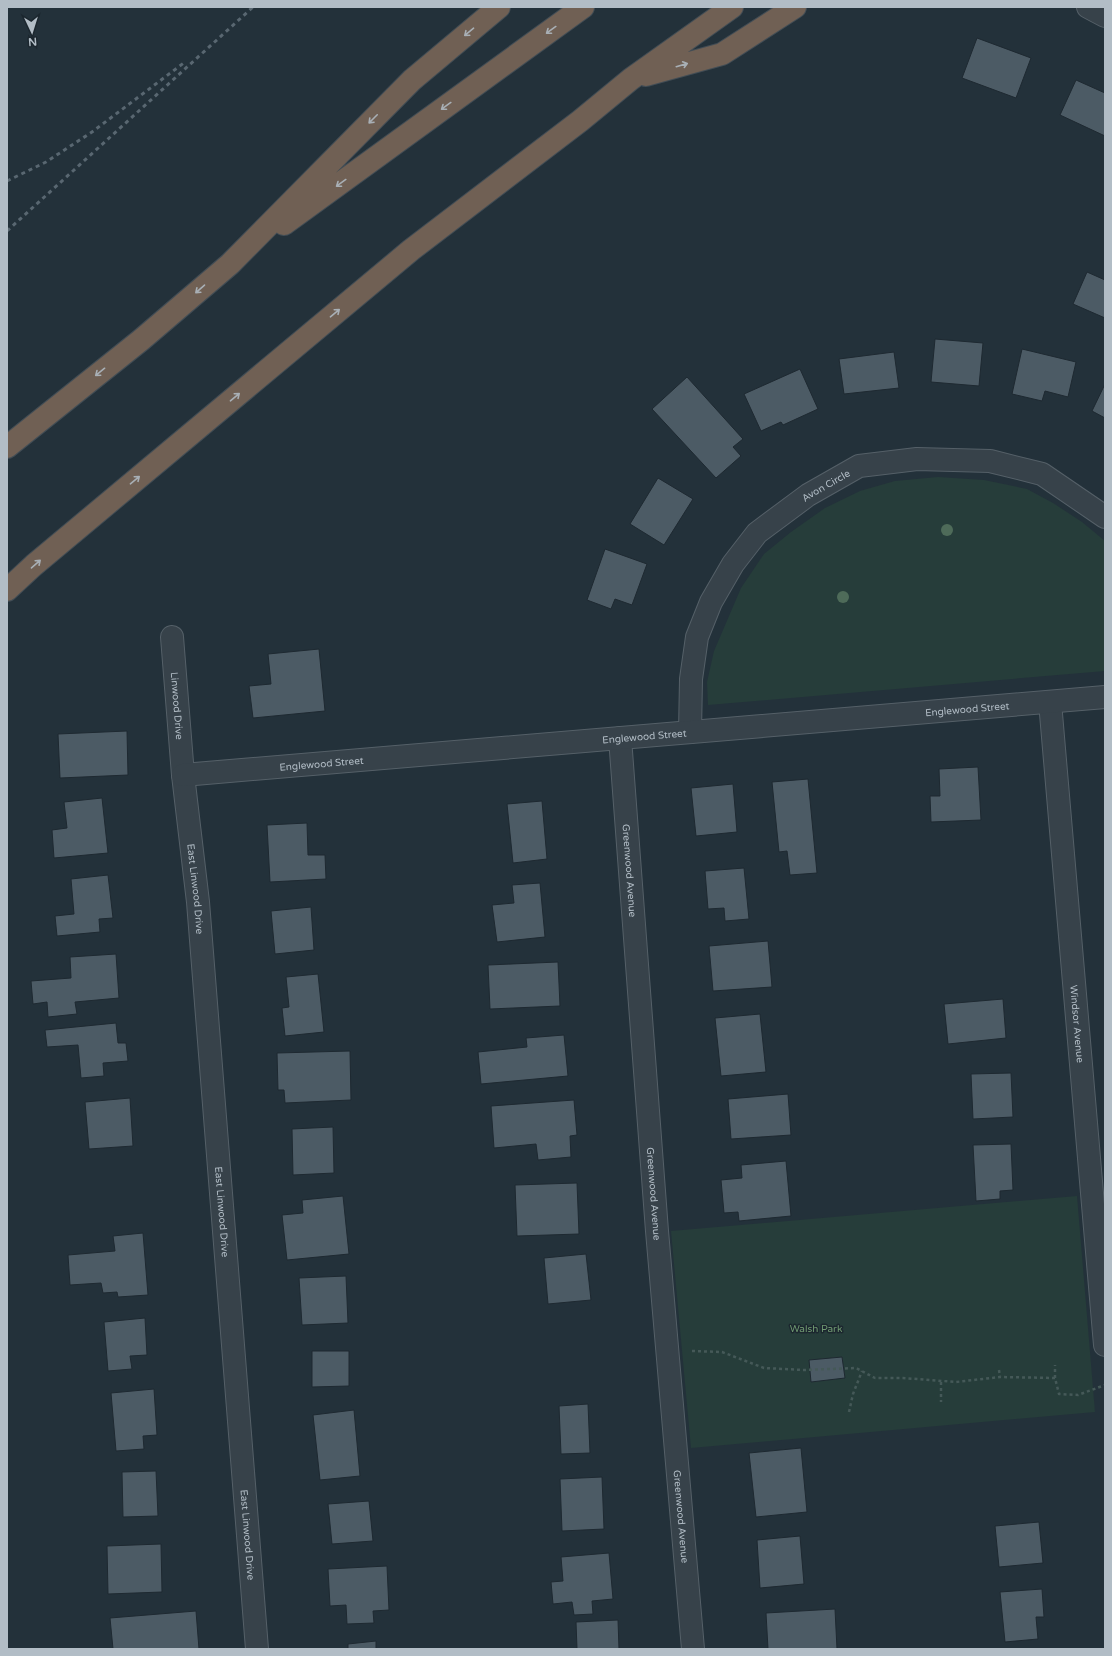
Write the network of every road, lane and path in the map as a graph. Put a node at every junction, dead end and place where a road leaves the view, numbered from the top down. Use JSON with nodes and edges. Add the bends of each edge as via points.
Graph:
{"nodes":[{"id":1,"x":499,"y":7,"type":"edge"},
{"id":2,"x":583,"y":7,"type":"edge"},
{"id":3,"x":732,"y":7,"type":"edge"},
{"id":4,"x":795,"y":7,"type":"edge"},
{"id":5,"x":1088,"y":7,"type":"edge"},
{"id":6,"x":1105,"y":16,"type":"edge"},
{"id":7,"x":631,"y":80,"type":"junction"},
{"id":8,"x":230,"y":264,"type":"junction"},
{"id":9,"x":7,"y":447,"type":"edge"},
{"id":10,"x":1105,"y":516,"type":"edge"},
{"id":11,"x":7,"y":590,"type":"edge"},
{"id":12,"x":172,"y":637,"type":"dead end"},
{"id":13,"x":1105,"y":697,"type":"edge"},
{"id":14,"x":1050,"y":702,"type":"junction"},
{"id":15,"x":690,"y":732,"type":"junction"},
{"id":16,"x":620,"y":738,"type":"junction"},
{"id":17,"x":183,"y":775,"type":"junction"},
{"id":18,"x":1105,"y":1345,"type":"edge"},
{"id":19,"x":668,"y":1355,"type":"junction"},
{"id":20,"x":1055,"y":1365,"type":"dead end"},
{"id":21,"x":999,"y":1370,"type":"dead end"},
{"id":22,"x":862,"y":1371,"type":"junction"},
{"id":23,"x":1000,"y":1377,"type":"junction"},
{"id":24,"x":1055,"y":1378,"type":"junction"},
{"id":25,"x":941,"y":1382,"type":"junction"},
{"id":26,"x":1105,"y":1385,"type":"edge"},
{"id":27,"x":941,"y":1402,"type":"dead end"},
{"id":28,"x":849,"y":1412,"type":"dead end"},
{"id":29,"x":258,"y":1649,"type":"edge"},
{"id":30,"x":693,"y":1649,"type":"edge"}],
"edges":[{"from":1,"to":8,"type":"highway","one_way":true,"via":[[412,80]]},
{"from":2,"to":8,"type":"highway","one_way":true},
{"from":3,"to":7,"type":"highway"},
{"from":7,"to":4,"type":"highway","one_way":true,"via":[[722,54]]},
{"from":5,"to":6,"type":"street"},
{"from":11,"to":7,"type":"highway","one_way":true,"via":[[411,250],[580,122]]},
{"from":8,"to":9,"type":"highway","one_way":true,"via":[[141,340]]},
{"from":10,"to":15,"type":"street","name":"Avon Circle","via":[[1042,474],[990,461],[916,459],[859,466],[808,495],[757,533],[733,564],[711,602],[697,637],[691,679]]},
{"from":12,"to":17,"type":"street","name":"Linwood Drive"},
{"from":13,"to":14,"type":"street","name":"Englewood Street"},
{"from":14,"to":15,"type":"street","name":"Englewood Street"},
{"from":14,"to":18,"type":"street","name":"Windsor Avenue"},
{"from":15,"to":16,"type":"street","name":"Englewood Street"},
{"from":16,"to":17,"type":"street","name":"Englewood Street"},
{"from":16,"to":19,"type":"street","name":"Greenwood Avenue"},
{"from":17,"to":29,"type":"street","name":"East Linwood Drive","via":[[198,902]]},
{"from":19,"to":22,"type":"path","via":[[722,1352],[764,1368],[856,1368]]},
{"from":19,"to":30,"type":"street","name":"Greenwood Avenue"},
{"from":20,"to":24,"type":"path"},
{"from":21,"to":23,"type":"path"},
{"from":22,"to":25,"type":"path","via":[[875,1378]]},
{"from":22,"to":28,"type":"path"},
{"from":23,"to":24,"type":"path"},
{"from":23,"to":25,"type":"path"},
{"from":24,"to":26,"type":"path","via":[[1059,1394],[1078,1395]]},
{"from":25,"to":27,"type":"path"}]}
